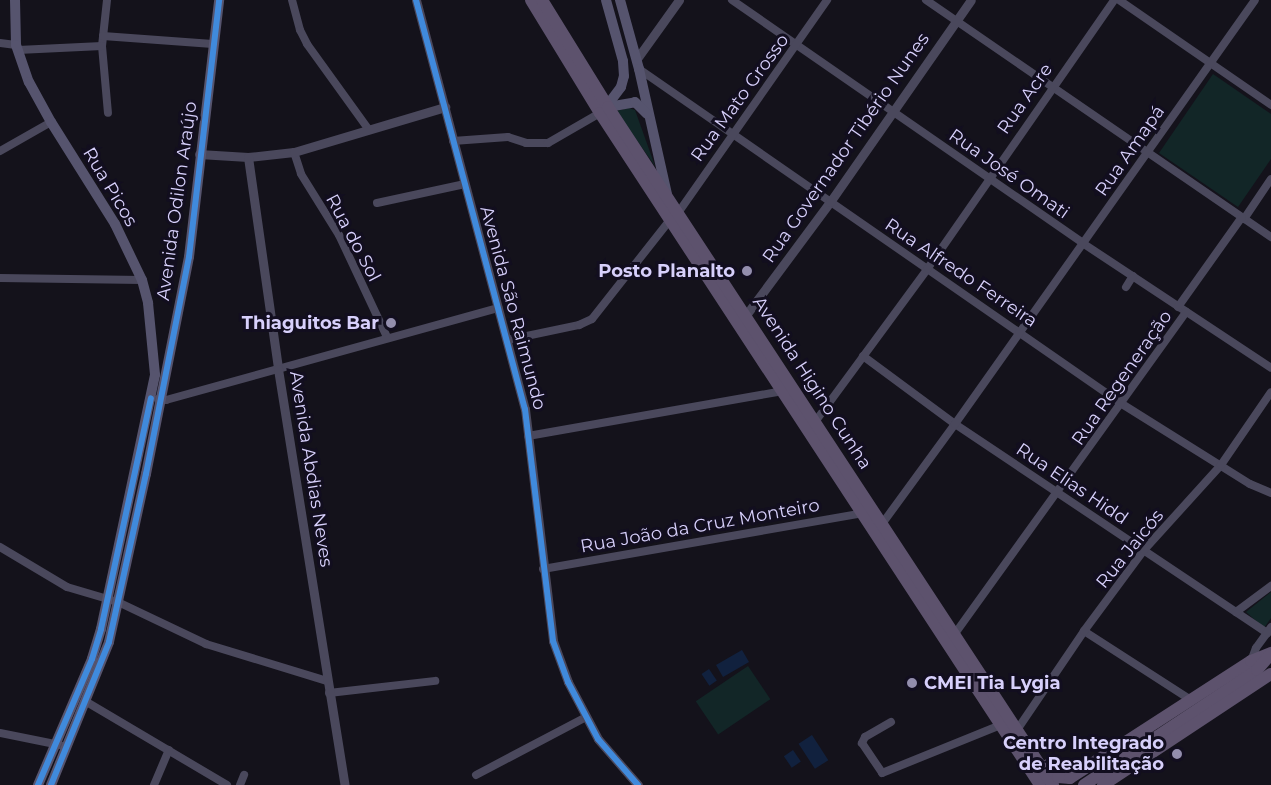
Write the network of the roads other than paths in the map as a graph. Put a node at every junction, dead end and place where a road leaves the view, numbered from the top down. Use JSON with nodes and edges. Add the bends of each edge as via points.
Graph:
{"nodes":[{"id":1,"x":15,"y":0,"type":"edge"},
{"id":2,"x":107,"y":0,"type":"edge"},
{"id":3,"x":219,"y":0,"type":"edge"},
{"id":4,"x":292,"y":0,"type":"edge"},
{"id":5,"x":416,"y":0,"type":"edge"},
{"id":6,"x":531,"y":0,"type":"edge"},
{"id":7,"x":542,"y":0,"type":"edge"},
{"id":8,"x":606,"y":0,"type":"edge"},
{"id":9,"x":620,"y":0,"type":"edge"},
{"id":10,"x":679,"y":0,"type":"edge"},
{"id":11,"x":732,"y":0,"type":"edge"},
{"id":12,"x":827,"y":0,"type":"edge"},
{"id":13,"x":926,"y":0,"type":"edge"},
{"id":14,"x":971,"y":0,"type":"edge"},
{"id":15,"x":1114,"y":0,"type":"edge"},
{"id":16,"x":1119,"y":0,"type":"edge"},
{"id":17,"x":1255,"y":0,"type":"edge"},
{"id":18,"x":957,"y":21,"type":"junction"},
{"id":19,"x":104,"y":36,"type":"junction"},
{"id":20,"x":0,"y":43,"type":"edge"},
{"id":21,"x":213,"y":44,"type":"junction"},
{"id":22,"x":797,"y":44,"type":"junction"},
{"id":23,"x":102,"y":46,"type":"junction"},
{"id":24,"x":17,"y":47,"type":"junction"},
{"id":25,"x":1211,"y":62,"type":"junction"},
{"id":26,"x":637,"y":64,"type":"junction"},
{"id":27,"x":1052,"y":86,"type":"junction"},
{"id":28,"x":1271,"y":105,"type":"edge"},
{"id":29,"x":445,"y":107,"type":"junction"},
{"id":30,"x":604,"y":110,"type":"junction"},
{"id":31,"x":108,"y":112,"type":"dead end"},
{"id":32,"x":893,"y":112,"type":"junction"},
{"id":33,"x":650,"y":120,"type":"junction"},
{"id":34,"x":51,"y":122,"type":"junction"},
{"id":35,"x":369,"y":130,"type":"junction"},
{"id":36,"x":731,"y":134,"type":"junction"},
{"id":37,"x":453,"y":141,"type":"junction"},
{"id":38,"x":0,"y":151,"type":"edge"},
{"id":39,"x":294,"y":152,"type":"junction"},
{"id":40,"x":1148,"y":153,"type":"junction"},
{"id":41,"x":199,"y":154,"type":"junction"},
{"id":42,"x":248,"y":157,"type":"junction"},
{"id":43,"x":988,"y":178,"type":"junction"},
{"id":44,"x":1271,"y":179,"type":"edge"},
{"id":45,"x":465,"y":184,"type":"junction"},
{"id":46,"x":667,"y":195,"type":"junction"},
{"id":47,"x":830,"y":202,"type":"junction"},
{"id":48,"x":377,"y":203,"type":"dead end"},
{"id":49,"x":674,"y":216,"type":"junction"},
{"id":50,"x":1243,"y":218,"type":"junction"},
{"id":51,"x":1271,"y":237,"type":"edge"},
{"id":52,"x":1084,"y":244,"type":"junction"},
{"id":53,"x":927,"y":268,"type":"junction"},
{"id":54,"x":1133,"y":276,"type":"junction"},
{"id":55,"x":0,"y":278,"type":"edge"},
{"id":56,"x":142,"y":279,"type":"junction"},
{"id":57,"x":1126,"y":287,"type":"dead end"},
{"id":58,"x":1178,"y":307,"type":"junction"},
{"id":59,"x":498,"y":308,"type":"junction"},
{"id":60,"x":1186,"y":312,"type":"junction"},
{"id":61,"x":740,"y":316,"type":"junction"},
{"id":62,"x":1020,"y":332,"type":"junction"},
{"id":63,"x":387,"y":337,"type":"junction"},
{"id":64,"x":507,"y":340,"type":"junction"},
{"id":65,"x":863,"y":356,"type":"junction"},
{"id":66,"x":1271,"y":368,"type":"edge"},
{"id":67,"x":278,"y":369,"type":"junction"},
{"id":68,"x":783,"y":391,"type":"junction"},
{"id":69,"x":1271,"y":392,"type":"edge"},
{"id":70,"x":155,"y":399,"type":"junction"},
{"id":71,"x":1122,"y":404,"type":"junction"},
{"id":72,"x":815,"y":422,"type":"junction"},
{"id":73,"x":955,"y":424,"type":"junction"},
{"id":74,"x":528,"y":436,"type":"junction"},
{"id":75,"x":1221,"y":465,"type":"junction"},
{"id":76,"x":1059,"y":493,"type":"junction"},
{"id":77,"x":1271,"y":493,"type":"edge"},
{"id":78,"x":863,"y":513,"type":"junction"},
{"id":79,"x":882,"y":524,"type":"junction"},
{"id":80,"x":0,"y":547,"type":"edge"},
{"id":81,"x":1144,"y":550,"type":"junction"},
{"id":82,"x":543,"y":569,"type":"junction"},
{"id":83,"x":1271,"y":586,"type":"edge"},
{"id":84,"x":112,"y":600,"type":"junction"},
{"id":85,"x":1236,"y":612,"type":"junction"},
{"id":86,"x":1269,"y":630,"type":"edge"},
{"id":87,"x":1084,"y":631,"type":"junction"},
{"id":88,"x":954,"y":635,"type":"junction"},
{"id":89,"x":1271,"y":654,"type":"edge"},
{"id":90,"x":1254,"y":665,"type":"junction"},
{"id":91,"x":1271,"y":666,"type":"edge"},
{"id":92,"x":1271,"y":674,"type":"edge"},
{"id":93,"x":327,"y":681,"type":"junction"},
{"id":94,"x":435,"y":681,"type":"dead end"},
{"id":95,"x":329,"y":693,"type":"junction"},
{"id":96,"x":1191,"y":700,"type":"junction"},
{"id":97,"x":85,"y":701,"type":"junction"},
{"id":98,"x":586,"y":717,"type":"junction"},
{"id":99,"x":891,"y":722,"type":"dead end"},
{"id":100,"x":1002,"y":725,"type":"junction"},
{"id":101,"x":1017,"y":730,"type":"junction"},
{"id":102,"x":0,"y":733,"type":"edge"},
{"id":103,"x":56,"y":743,"type":"junction"},
{"id":104,"x":67,"y":748,"type":"junction"},
{"id":105,"x":169,"y":750,"type":"junction"},
{"id":106,"x":1034,"y":756,"type":"junction"},
{"id":107,"x":1030,"y":769,"type":"junction"},
{"id":108,"x":243,"y":775,"type":"dead end"},
{"id":109,"x":476,"y":775,"type":"dead end"},
{"id":110,"x":633,"y":784,"type":"edge"},
{"id":111,"x":38,"y":785,"type":"edge"},
{"id":112,"x":51,"y":785,"type":"edge"},
{"id":113,"x":154,"y":785,"type":"edge"},
{"id":114,"x":227,"y":785,"type":"edge"},
{"id":115,"x":240,"y":785,"type":"edge"},
{"id":116,"x":345,"y":785,"type":"edge"},
{"id":117,"x":1032,"y":785,"type":"edge"},
{"id":118,"x":1049,"y":785,"type":"edge"},
{"id":119,"x":1084,"y":785,"type":"edge"},
{"id":120,"x":1103,"y":785,"type":"edge"}],
"edges":[{"from":1,"to":24,"type":"main road","name":"Rua Picos"},
{"from":2,"to":19,"type":"street"},
{"from":3,"to":21,"type":"main road","name":"Avenida Odilon Araújo"},
{"from":4,"to":35,"type":"street","via":[[307,44]]},
{"from":5,"to":29,"type":"street","name":"Avenida São Raimundo"},
{"from":6,"to":30,"type":"main road","name":"Avenida Higino Cunha"},
{"from":7,"to":30,"type":"main road","name":"Avenida Higino Cunha"},
{"from":8,"to":30,"type":"main road","via":[[624,69],[623,82]]},
{"from":9,"to":26,"type":"main road"},
{"from":10,"to":26,"type":"street"},
{"from":11,"to":22,"type":"street","name":"Rua José Omati"},
{"from":12,"to":22,"type":"street","name":"Rua Mato Grosso"},
{"from":13,"to":18,"type":"street"},
{"from":14,"to":18,"type":"street","name":"Rua Governador Tibério Nunes"},
{"from":15,"to":27,"type":"street","name":"Rua Acre"},
{"from":16,"to":25,"type":"street"},
{"from":17,"to":25,"type":"street","name":"Rua Amapá"},
{"from":18,"to":27,"type":"street"},
{"from":18,"to":32,"type":"street","name":"Rua Governador Tibério Nunes"},
{"from":19,"to":21,"type":"street"},
{"from":19,"to":23,"type":"street"},
{"from":20,"to":24,"type":"street"},
{"from":21,"to":41,"type":"main road","name":"Avenida Odilon Araújo"},
{"from":22,"to":32,"type":"street","name":"Rua José Omati"},
{"from":22,"to":36,"type":"street","name":"Rua Mato Grosso"},
{"from":23,"to":24,"type":"street"},
{"from":23,"to":31,"type":"street"},
{"from":24,"to":34,"type":"main road","name":"Rua Picos","via":[[29,82]]},
{"from":25,"to":28,"type":"street"},
{"from":25,"to":40,"type":"street","name":"Rua Amapá"},
{"from":26,"to":33,"type":"main road"},
{"from":26,"to":36,"type":"street","name":"Rua Alfredo Ferreira"},
{"from":27,"to":40,"type":"street"},
{"from":27,"to":43,"type":"street","name":"Rua Acre"},
{"from":29,"to":35,"type":"street"},
{"from":29,"to":37,"type":"street","name":"Avenida São Raimundo"},
{"from":30,"to":33,"type":"main road","via":[[635,102],[644,108]]},
{"from":30,"to":37,"type":"street","via":[[548,143],[526,143],[508,136]]},
{"from":30,"to":46,"type":"main road","name":"Avenida Higino Cunha"},
{"from":30,"to":49,"type":"main road","name":"Avenida Higino Cunha"},
{"from":32,"to":43,"type":"street","name":"Rua José Omati"},
{"from":32,"to":47,"type":"street","name":"Rua Governador Tibério Nunes"},
{"from":33,"to":46,"type":"main road"},
{"from":34,"to":38,"type":"street"},
{"from":34,"to":56,"type":"main road","name":"Rua Picos","via":[[115,224]]},
{"from":35,"to":39,"type":"street"},
{"from":36,"to":47,"type":"street","name":"Rua Alfredo Ferreira"},
{"from":36,"to":49,"type":"street","name":"Rua Mato Grosso"},
{"from":37,"to":45,"type":"street","name":"Avenida São Raimundo"},
{"from":39,"to":42,"type":"street"},
{"from":39,"to":63,"type":"street","name":"Rua do Sol","via":[[301,174],[339,235]]},
{"from":40,"to":50,"type":"street"},
{"from":40,"to":52,"type":"street","name":"Rua Amapá"},
{"from":41,"to":42,"type":"street"},
{"from":41,"to":70,"type":"main road","name":"Avenida Odilon Araújo","via":[[189,256]]},
{"from":42,"to":67,"type":"street","name":"Avenida Abdias Neves"},
{"from":43,"to":52,"type":"street","name":"Rua José Omati"},
{"from":43,"to":53,"type":"street","name":"Rua Acre"},
{"from":44,"to":50,"type":"street","name":"Rua Regeneração"},
{"from":45,"to":48,"type":"street"},
{"from":45,"to":59,"type":"street","name":"Avenida São Raimundo"},
{"from":46,"to":49,"type":"main road","name":"Avenida Higino Cunha"},
{"from":47,"to":53,"type":"street","name":"Rua Alfredo Ferreira"},
{"from":47,"to":61,"type":"street","name":"Rua Governador Tibério Nunes"},
{"from":49,"to":61,"type":"main road","name":"Avenida Higino Cunha"},
{"from":49,"to":64,"type":"street","name":"Rua Mato Grosso","via":[[592,319]]},
{"from":50,"to":51,"type":"street"},
{"from":50,"to":58,"type":"street","name":"Rua Regeneração"},
{"from":52,"to":54,"type":"street","name":"Rua José Omati"},
{"from":52,"to":62,"type":"street","name":"Rua Amapá"},
{"from":53,"to":62,"type":"street","name":"Rua Alfredo Ferreira"},
{"from":53,"to":65,"type":"street","name":"Rua Acre"},
{"from":54,"to":57,"type":"street"},
{"from":54,"to":58,"type":"street","name":"Rua José Omati"},
{"from":55,"to":56,"type":"street"},
{"from":56,"to":70,"type":"main road","name":"Rua Picos","via":[[148,303]]},
{"from":58,"to":60,"type":"street","name":"Rua José Omati"},
{"from":59,"to":63,"type":"street"},
{"from":59,"to":64,"type":"street","name":"Avenida São Raimundo"},
{"from":60,"to":66,"type":"street","name":"Rua José Omati"},
{"from":60,"to":71,"type":"street","name":"Rua Regeneração"},
{"from":61,"to":68,"type":"main road","name":"Avenida Higino Cunha"},
{"from":61,"to":72,"type":"main road","name":"Avenida Higino Cunha"},
{"from":62,"to":71,"type":"street","name":"Rua Alfredo Ferreira"},
{"from":62,"to":73,"type":"street","name":"Rua Amapá"},
{"from":63,"to":67,"type":"street"},
{"from":64,"to":74,"type":"street","name":"Avenida São Raimundo"},
{"from":65,"to":72,"type":"street","name":"Rua Acre"},
{"from":65,"to":73,"type":"street","name":"Rua Elias Hidd"},
{"from":67,"to":70,"type":"street","via":[[166,400]]},
{"from":67,"to":93,"type":"street","name":"Avenida Abdias Neves"},
{"from":68,"to":74,"type":"street"},
{"from":68,"to":78,"type":"main road","name":"Avenida Higino Cunha"},
{"from":69,"to":75,"type":"street","name":"Rua Jaicós"},
{"from":70,"to":84,"type":"main road","name":"Avenida Odilon Araújo"},
{"from":71,"to":75,"type":"street","name":"Rua Alfredo Ferreira"},
{"from":71,"to":76,"type":"street","name":"Rua Regeneração"},
{"from":72,"to":79,"type":"main road","name":"Avenida Higino Cunha"},
{"from":73,"to":76,"type":"street","name":"Rua Elias Hidd"},
{"from":73,"to":79,"type":"street","name":"Rua Amapá"},
{"from":74,"to":82,"type":"street","name":"Avenida São Raimundo"},
{"from":75,"to":77,"type":"street","name":"Rua Alfredo Ferreira"},
{"from":75,"to":81,"type":"street","name":"Rua Jaicós"},
{"from":76,"to":81,"type":"street","name":"Rua Elias Hidd"},
{"from":76,"to":88,"type":"street","name":"Rua Regeneração"},
{"from":78,"to":82,"type":"street","name":"Rua João da Cruz Monteiro"},
{"from":78,"to":100,"type":"main road","name":"Avenida Higino Cunha"},
{"from":79,"to":88,"type":"main road","name":"Avenida Higino Cunha"},
{"from":80,"to":84,"type":"street","via":[[67,587]]},
{"from":81,"to":85,"type":"street","name":"Rua Elias Hidd"},
{"from":81,"to":87,"type":"street","name":"Rua Jaicós"},
{"from":82,"to":98,"type":"street","name":"Avenida São Raimundo","via":[[553,641]]},
{"from":83,"to":85,"type":"street"},
{"from":84,"to":93,"type":"street","via":[[206,644]]},
{"from":84,"to":97,"type":"main road","name":"Avenida Odilon Araújo","via":[[104,657]]},
{"from":84,"to":103,"type":"main road","name":"Avenida Odilon Araújo"},
{"from":85,"to":86,"type":"street","name":"Rua Elias Hidd"},
{"from":86,"to":90,"type":"street"},
{"from":87,"to":96,"type":"street"},
{"from":87,"to":101,"type":"street","name":"Rua Jaicós"},
{"from":88,"to":101,"type":"main road","name":"Avenida Higino Cunha"},
{"from":89,"to":90,"type":"main road"},
{"from":90,"to":91,"type":"main road"},
{"from":90,"to":96,"type":"main road"},
{"from":90,"to":119,"type":"main road"},
{"from":92,"to":120,"type":"main road"},
{"from":93,"to":95,"type":"street","name":"Avenida Abdias Neves"},
{"from":94,"to":95,"type":"street"},
{"from":95,"to":116,"type":"street","name":"Avenida Abdias Neves"},
{"from":96,"to":106,"type":"main road","via":[[1070,778],[1058,777]]},
{"from":97,"to":104,"type":"main road","name":"Avenida Odilon Araújo"},
{"from":97,"to":105,"type":"street"},
{"from":98,"to":109,"type":"street"},
{"from":98,"to":110,"type":"street","name":"Avenida São Raimundo","via":[[606,752]]},
{"from":99,"to":100,"type":"street","via":[[862,743],[882,772]]},
{"from":100,"to":107,"type":"main road","name":"Avenida Higino Cunha"},
{"from":101,"to":106,"type":"main road","name":"Avenida Higino Cunha"},
{"from":102,"to":103,"type":"street"},
{"from":103,"to":104,"type":"street"},
{"from":103,"to":111,"type":"main road","name":"Avenida Odilon Araújo"},
{"from":104,"to":112,"type":"main road","name":"Avenida Odilon Araújo"},
{"from":105,"to":113,"type":"street"},
{"from":105,"to":114,"type":"street"},
{"from":106,"to":118,"type":"main road","name":"Avenida Higino Cunha"},
{"from":107,"to":117,"type":"main road"},
{"from":107,"to":118,"type":"main road","name":"Avenida Higino Cunha"},
{"from":108,"to":115,"type":"street"}]}
